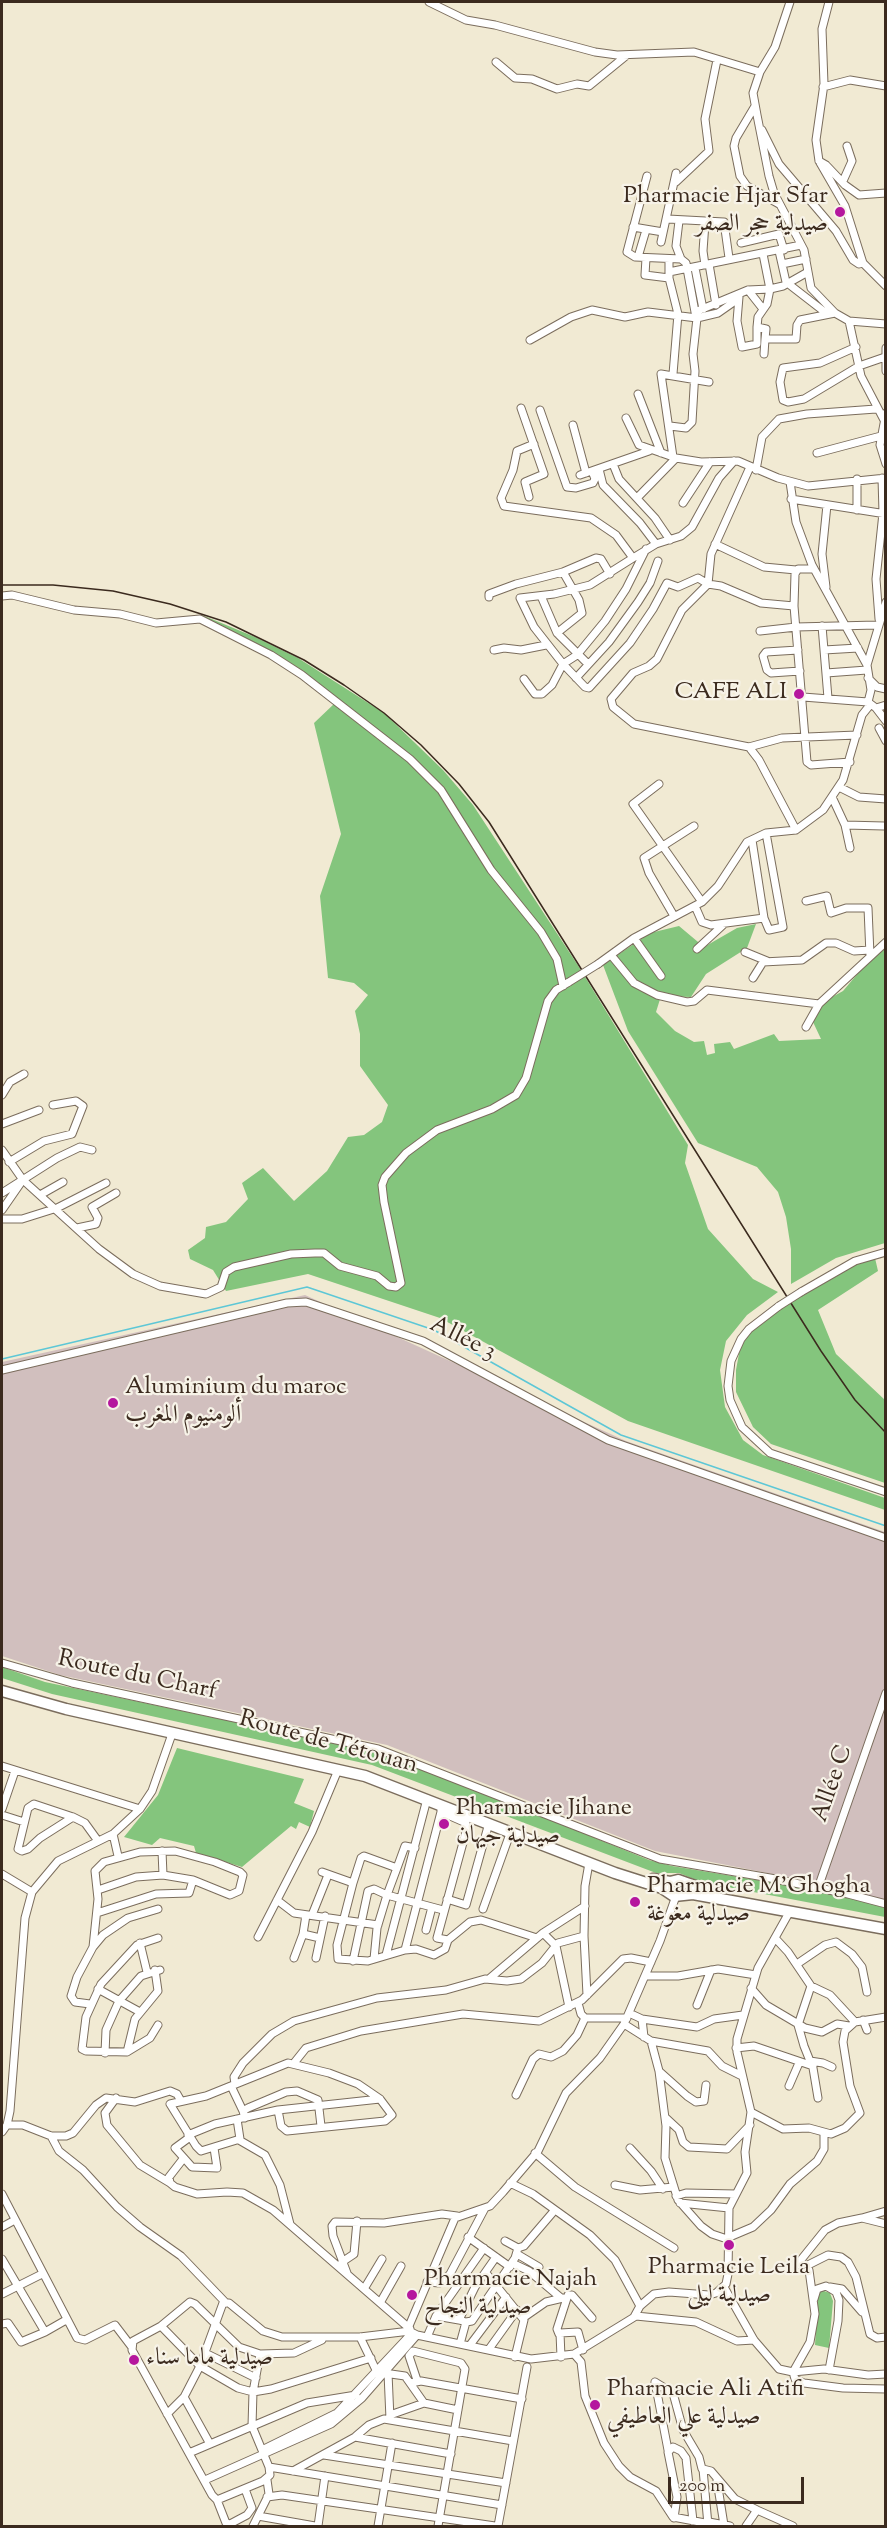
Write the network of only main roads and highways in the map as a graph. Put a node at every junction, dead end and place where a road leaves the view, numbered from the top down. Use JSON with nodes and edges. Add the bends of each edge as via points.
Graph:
{"nodes":[{"id":1,"x":2,"y":1684,"type":"edge"},
{"id":2,"x":2,"y":1691,"type":"edge"},
{"id":3,"x":676,"y":1889,"type":"junction"},
{"id":4,"x":885,"y":1923,"type":"edge"},
{"id":5,"x":885,"y":1929,"type":"edge"}],
"edges":[{"from":1,"to":3,"type":"highway","name":"Route de Tétouan","via":[[70,1704],[364,1770]]},
{"from":2,"to":3,"type":"highway","name":"Route de Tétouan","via":[[338,1770],[427,1798],[442,1808],[589,1863]]},
{"from":3,"to":4,"type":"highway","name":"Route de Tétouan"},
{"from":3,"to":5,"type":"highway","name":"Route de Tétouan"}]}
